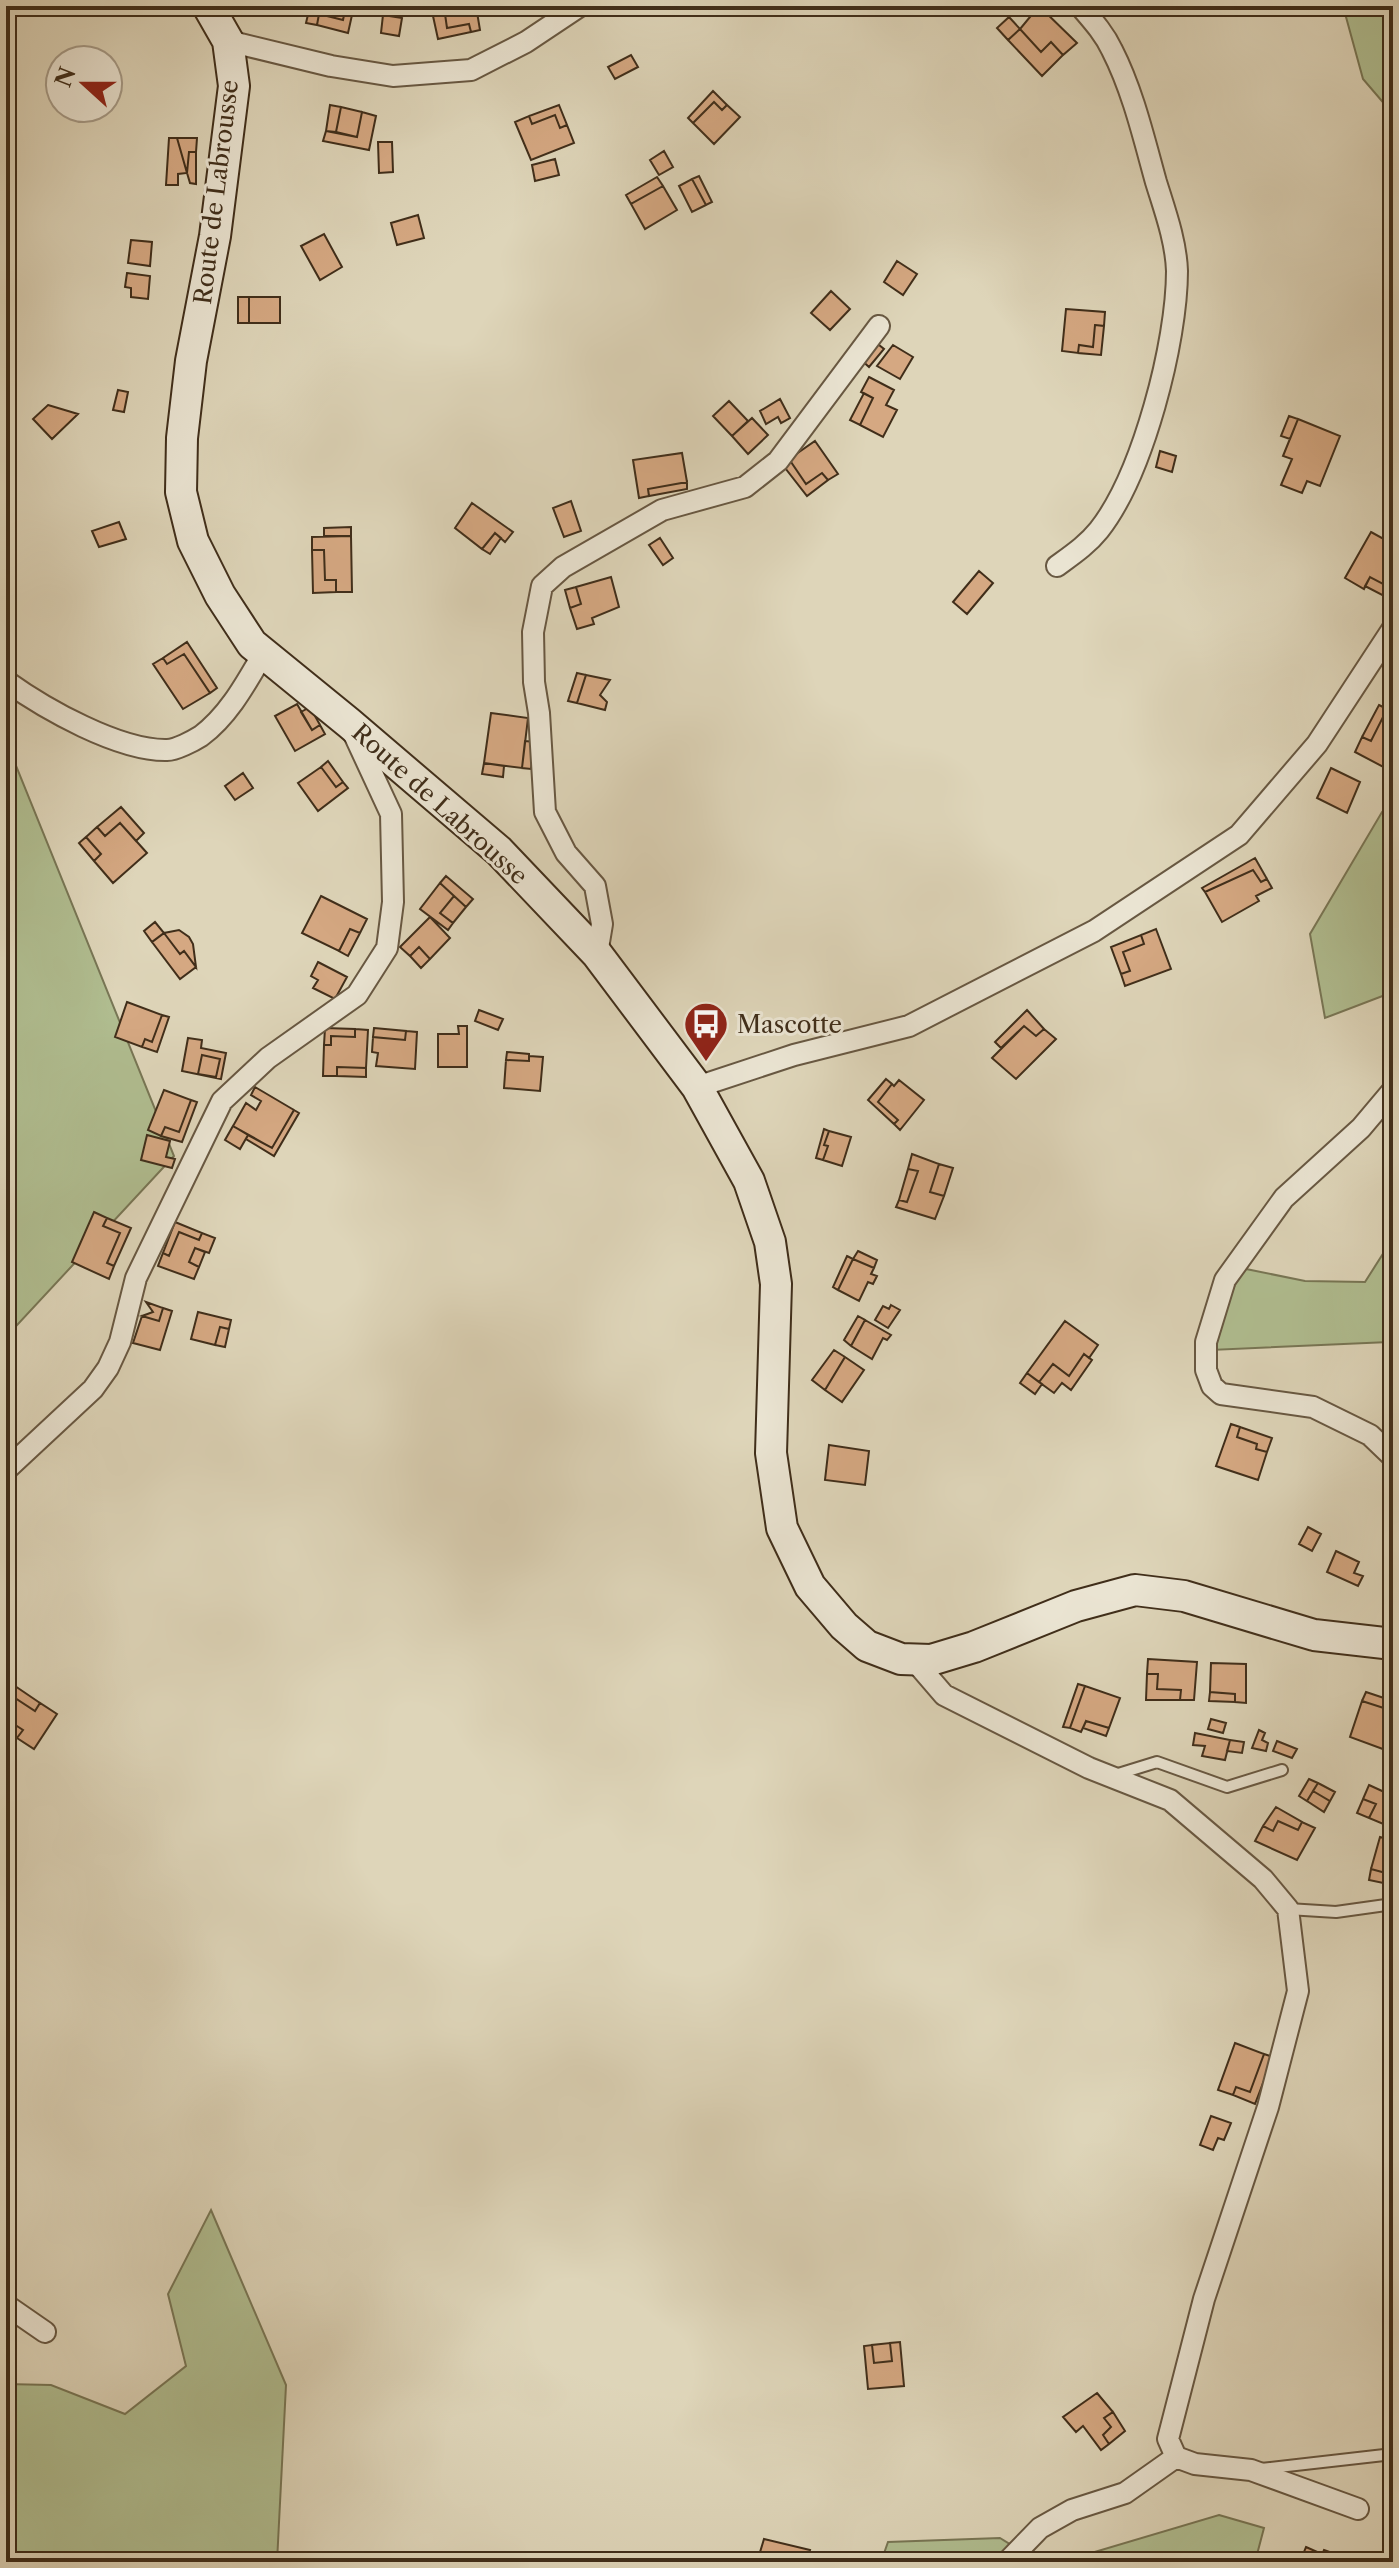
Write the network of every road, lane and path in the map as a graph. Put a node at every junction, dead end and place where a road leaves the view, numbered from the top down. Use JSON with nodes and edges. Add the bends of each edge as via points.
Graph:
{"nodes":[{"id":1,"x":208,"y":6,"type":"edge"},
{"id":2,"x":580,"y":6,"type":"edge"},
{"id":3,"x":1080,"y":6,"type":"edge"},
{"id":4,"x":228,"y":41,"type":"junction"},
{"id":5,"x":879,"y":326,"type":"dead end"},
{"id":6,"x":1057,"y":566,"type":"dead end"},
{"id":7,"x":1393,"y":628,"type":"edge"},
{"id":8,"x":263,"y":654,"type":"junction"},
{"id":9,"x":6,"y":681,"type":"edge"},
{"id":10,"x":349,"y":723,"type":"junction"},
{"id":11,"x":597,"y":954,"type":"junction"},
{"id":12,"x":697,"y":1087,"type":"junction"},
{"id":13,"x":1393,"y":1090,"type":"edge"},
{"id":14,"x":1393,"y":1457,"type":"edge"},
{"id":15,"x":6,"y":1470,"type":"edge"},
{"id":16,"x":1393,"y":1644,"type":"edge"},
{"id":17,"x":913,"y":1659,"type":"junction"},
{"id":18,"x":1282,"y":1770,"type":"dead end"},
{"id":19,"x":1110,"y":1776,"type":"junction"},
{"id":20,"x":1393,"y":1904,"type":"edge"},
{"id":21,"x":1288,"y":1909,"type":"junction"},
{"id":22,"x":6,"y":2305,"type":"edge"},
{"id":23,"x":45,"y":2332,"type":"dead end"},
{"id":24,"x":1393,"y":2454,"type":"edge"},
{"id":25,"x":1176,"y":2457,"type":"junction"},
{"id":26,"x":1251,"y":2470,"type":"junction"},
{"id":27,"x":1358,"y":2509,"type":"dead end"},
{"id":28,"x":1007,"y":2562,"type":"edge"}],
"edges":[{"from":1,"to":4,"type":"street","name":"Route de Labrousse"},
{"from":2,"to":4,"type":"street","via":[[471,70],[393,76]]},
{"from":3,"to":6,"type":"street","via":[[1101,29],[1118,65],[1142,131],[1177,269],[1166,359],[1143,441],[1099,530]]},
{"from":4,"to":8,"type":"street","name":"Route de Labrousse","via":[[234,86],[215,236],[191,361],[181,492],[193,541],[220,595]]},
{"from":5,"to":11,"type":"street","via":[[778,461],[745,487],[662,510],[563,567],[542,586],[533,632],[545,812],[566,853],[595,886],[602,924]]},
{"from":7,"to":12,"type":"street","via":[[1317,744],[1226,844],[1094,931],[909,1026]]},
{"from":8,"to":9,"type":"street","via":[[234,703],[200,736],[169,750],[117,742],[32,700]]},
{"from":8,"to":10,"type":"street","name":"Route de Labrousse"},
{"from":10,"to":11,"type":"street","name":"Route de Labrousse","via":[[499,851]]},
{"from":10,"to":15,"type":"street","via":[[391,814],[393,902],[387,948],[357,995],[268,1058],[222,1101],[136,1278],[108,1368],[93,1389]]},
{"from":11,"to":12,"type":"street","name":"Route de Labrousse"},
{"from":12,"to":17,"type":"street","name":"Route de Labrousse","via":[[749,1181],[770,1242],[776,1284],[771,1453],[782,1528],[810,1586],[844,1626],[867,1646]]},
{"from":13,"to":14,"type":"street","via":[[1361,1128],[1284,1198],[1225,1280],[1206,1342],[1206,1370],[1221,1394],[1313,1407],[1370,1435]]},
{"from":16,"to":17,"type":"street","name":"Route de Labrousse","via":[[1314,1635],[1184,1596],[1135,1590],[1076,1606],[974,1647],[931,1660]]},
{"from":17,"to":19,"type":"street","via":[[944,1695]]},
{"from":18,"to":19,"type":"lane","via":[[1227,1787],[1157,1762]]},
{"from":19,"to":21,"type":"street","via":[[1170,1800],[1263,1879]]},
{"from":20,"to":21,"type":"lane","via":[[1336,1912]]},
{"from":21,"to":25,"type":"street","via":[[1298,1991],[1268,2107],[1204,2299],[1168,2439]]},
{"from":22,"to":23,"type":"street"},
{"from":24,"to":26,"type":"lane"},
{"from":25,"to":26,"type":"street"},
{"from":25,"to":28,"type":"street","via":[[1125,2493],[1072,2510],[1040,2528]]},
{"from":26,"to":27,"type":"street"}]}
